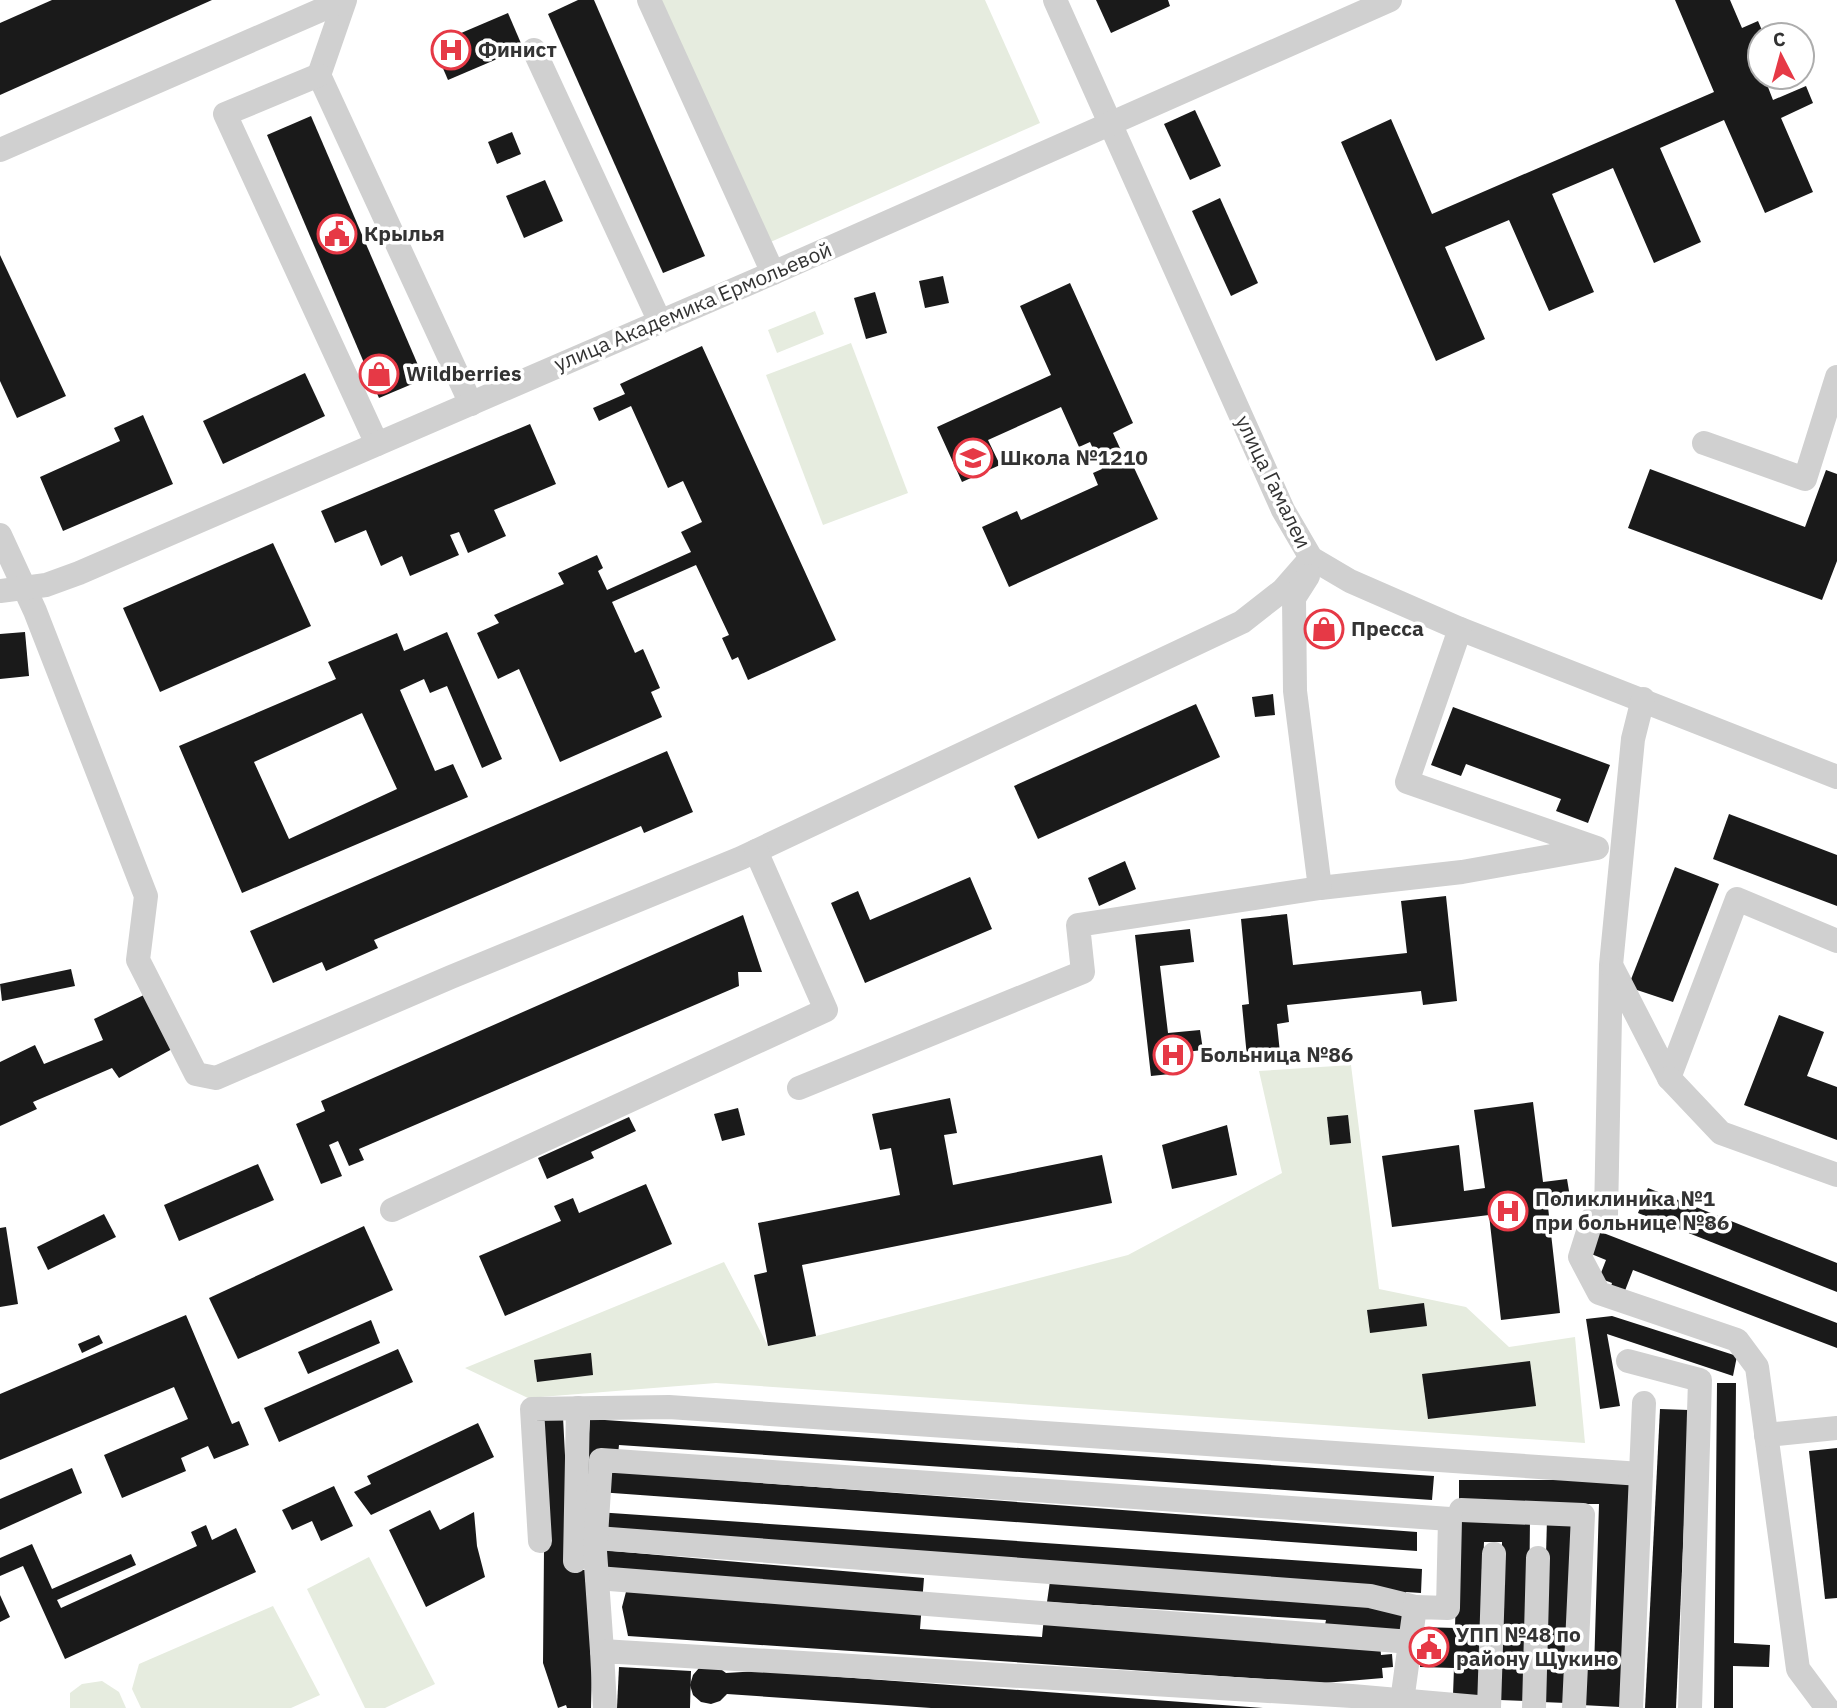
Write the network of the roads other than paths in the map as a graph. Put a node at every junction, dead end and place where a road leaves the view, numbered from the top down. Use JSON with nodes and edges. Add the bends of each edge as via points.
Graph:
{"nodes":[{"id":1,"x":344,"y":0,"type":"edge"},
{"id":2,"x":649,"y":0,"type":"edge"},
{"id":3,"x":1055,"y":0,"type":"edge"},
{"id":4,"x":1376,"y":3,"type":"edge"},
{"id":5,"x":534,"y":50,"type":"dead end"},
{"id":6,"x":318,"y":75,"type":"junction"},
{"id":7,"x":1111,"y":124,"type":"junction"},
{"id":8,"x":0,"y":150,"type":"edge"},
{"id":9,"x":773,"y":273,"type":"junction"},
{"id":10,"x":660,"y":322,"type":"junction"},
{"id":11,"x":1837,"y":377,"type":"edge"},
{"id":12,"x":471,"y":404,"type":"junction"},
{"id":13,"x":1704,"y":443,"type":"dead end"},
{"id":14,"x":377,"y":444,"type":"junction"},
{"id":15,"x":0,"y":535,"type":"edge"},
{"id":16,"x":1314,"y":560,"type":"junction"},
{"id":17,"x":12,"y":589,"type":"edge"},
{"id":18,"x":1460,"y":629,"type":"junction"},
{"id":19,"x":1643,"y":699,"type":"junction"},
{"id":20,"x":1837,"y":777,"type":"edge"},
{"id":21,"x":756,"y":851,"type":"junction"},
{"id":22,"x":1320,"y":888,"type":"junction"},
{"id":23,"x":1837,"y":941,"type":"edge"},
{"id":24,"x":1611,"y":965,"type":"junction"},
{"id":25,"x":1669,"y":1078,"type":"junction"},
{"id":26,"x":799,"y":1088,"type":"dead end"},
{"id":27,"x":1837,"y":1175,"type":"edge"},
{"id":28,"x":392,"y":1210,"type":"dead end"},
{"id":29,"x":1628,"y":1362,"type":"dead end"},
{"id":30,"x":1644,"y":1403,"type":"dead end"},
{"id":31,"x":578,"y":1408,"type":"junction"},
{"id":32,"x":1837,"y":1428,"type":"edge"},
{"id":33,"x":1766,"y":1435,"type":"junction"},
{"id":34,"x":1641,"y":1474,"type":"junction"},
{"id":35,"x":1461,"y":1510,"type":"dead end"},
{"id":36,"x":596,"y":1538,"type":"junction"},
{"id":37,"x":540,"y":1541,"type":"dead end"},
{"id":38,"x":1494,"y":1554,"type":"dead end"},
{"id":39,"x":1538,"y":1558,"type":"dead end"},
{"id":40,"x":575,"y":1561,"type":"dead end"},
{"id":41,"x":597,"y":1578,"type":"junction"},
{"id":42,"x":1415,"y":1607,"type":"junction"},
{"id":43,"x":1410,"y":1642,"type":"junction"},
{"id":44,"x":602,"y":1651,"type":"junction"},
{"id":45,"x":1402,"y":1700,"type":"junction"},
{"id":46,"x":605,"y":1708,"type":"edge"},
{"id":47,"x":1489,"y":1708,"type":"edge"},
{"id":48,"x":1534,"y":1708,"type":"edge"},
{"id":49,"x":1574,"y":1708,"type":"edge"},
{"id":50,"x":1631,"y":1708,"type":"edge"},
{"id":51,"x":1690,"y":1708,"type":"edge"},
{"id":52,"x":1827,"y":1708,"type":"edge"}],
"edges":[{"from":1,"to":6,"type":"street"},
{"from":1,"to":8,"type":"street"},
{"from":2,"to":9,"type":"street"},
{"from":3,"to":7,"type":"street","name":"улица Гамалеи"},
{"from":4,"to":7,"type":"street","name":"улица Академика Ермольевой"},
{"from":5,"to":10,"type":"street"},
{"from":6,"to":12,"type":"street"},
{"from":6,"to":14,"type":"street","via":[[225,114]]},
{"from":7,"to":9,"type":"street","name":"улица Академика Ермольевой"},
{"from":7,"to":16,"type":"street","name":"улица Гамалеи","via":[[1295,536]]},
{"from":9,"to":10,"type":"street","name":"улица Академика Ермольевой"},
{"from":10,"to":12,"type":"street","name":"улица Академика Ермольевой"},
{"from":11,"to":13,"type":"street","via":[[1805,479]]},
{"from":12,"to":14,"type":"street","name":"улица Академика Ермольевой"},
{"from":14,"to":17,"type":"street","name":"улица Академика Ермольевой","via":[[79,573],[46,585]]},
{"from":15,"to":17,"type":"street"},
{"from":16,"to":18,"type":"street","name":"улица Гамалеи","via":[[1350,581]]},
{"from":16,"to":21,"type":"street","via":[[1242,622]]},
{"from":16,"to":22,"type":"street","via":[[1294,598],[1295,691]]},
{"from":17,"to":21,"type":"street","via":[[146,896],[138,960],[196,1074],[216,1078]]},
{"from":18,"to":19,"type":"street","name":"улица Гамалеи"},
{"from":18,"to":22,"type":"street","via":[[1407,782],[1597,848],[1462,872]]},
{"from":19,"to":20,"type":"street","name":"улица Гамалеи"},
{"from":19,"to":24,"type":"street","via":[[1633,739]]},
{"from":21,"to":28,"type":"street","via":[[826,1010]]},
{"from":22,"to":26,"type":"street","via":[[1079,925],[1083,972]]},
{"from":23,"to":25,"type":"street","via":[[1737,899]]},
{"from":24,"to":25,"type":"street"},
{"from":24,"to":33,"type":"street","via":[[1606,1216],[1592,1219],[1580,1256],[1599,1293],[1737,1340],[1757,1367]]},
{"from":25,"to":27,"type":"street","via":[[1721,1132]]},
{"from":29,"to":51,"type":"street","via":[[1700,1380]]},
{"from":30,"to":34,"type":"street"},
{"from":31,"to":34,"type":"street","via":[[669,1408]]},
{"from":31,"to":37,"type":"street","via":[[532,1409]]},
{"from":31,"to":40,"type":"street"},
{"from":32,"to":33,"type":"street"},
{"from":33,"to":52,"type":"street","via":[[1798,1669]]},
{"from":34,"to":50,"type":"street"},
{"from":35,"to":49,"type":"street","via":[[1583,1515]]},
{"from":36,"to":41,"type":"street"},
{"from":36,"to":42,"type":"street","via":[[1370,1596]]},
{"from":36,"to":42,"type":"street","via":[[601,1460],[1450,1519],[1448,1608]]},
{"from":38,"to":47,"type":"street"},
{"from":39,"to":48,"type":"street"},
{"from":41,"to":43,"type":"street"},
{"from":41,"to":44,"type":"street"},
{"from":42,"to":43,"type":"street"},
{"from":43,"to":45,"type":"street"},
{"from":44,"to":45,"type":"street"},
{"from":44,"to":46,"type":"street"},
{"from":45,"to":47,"type":"street"}]}
